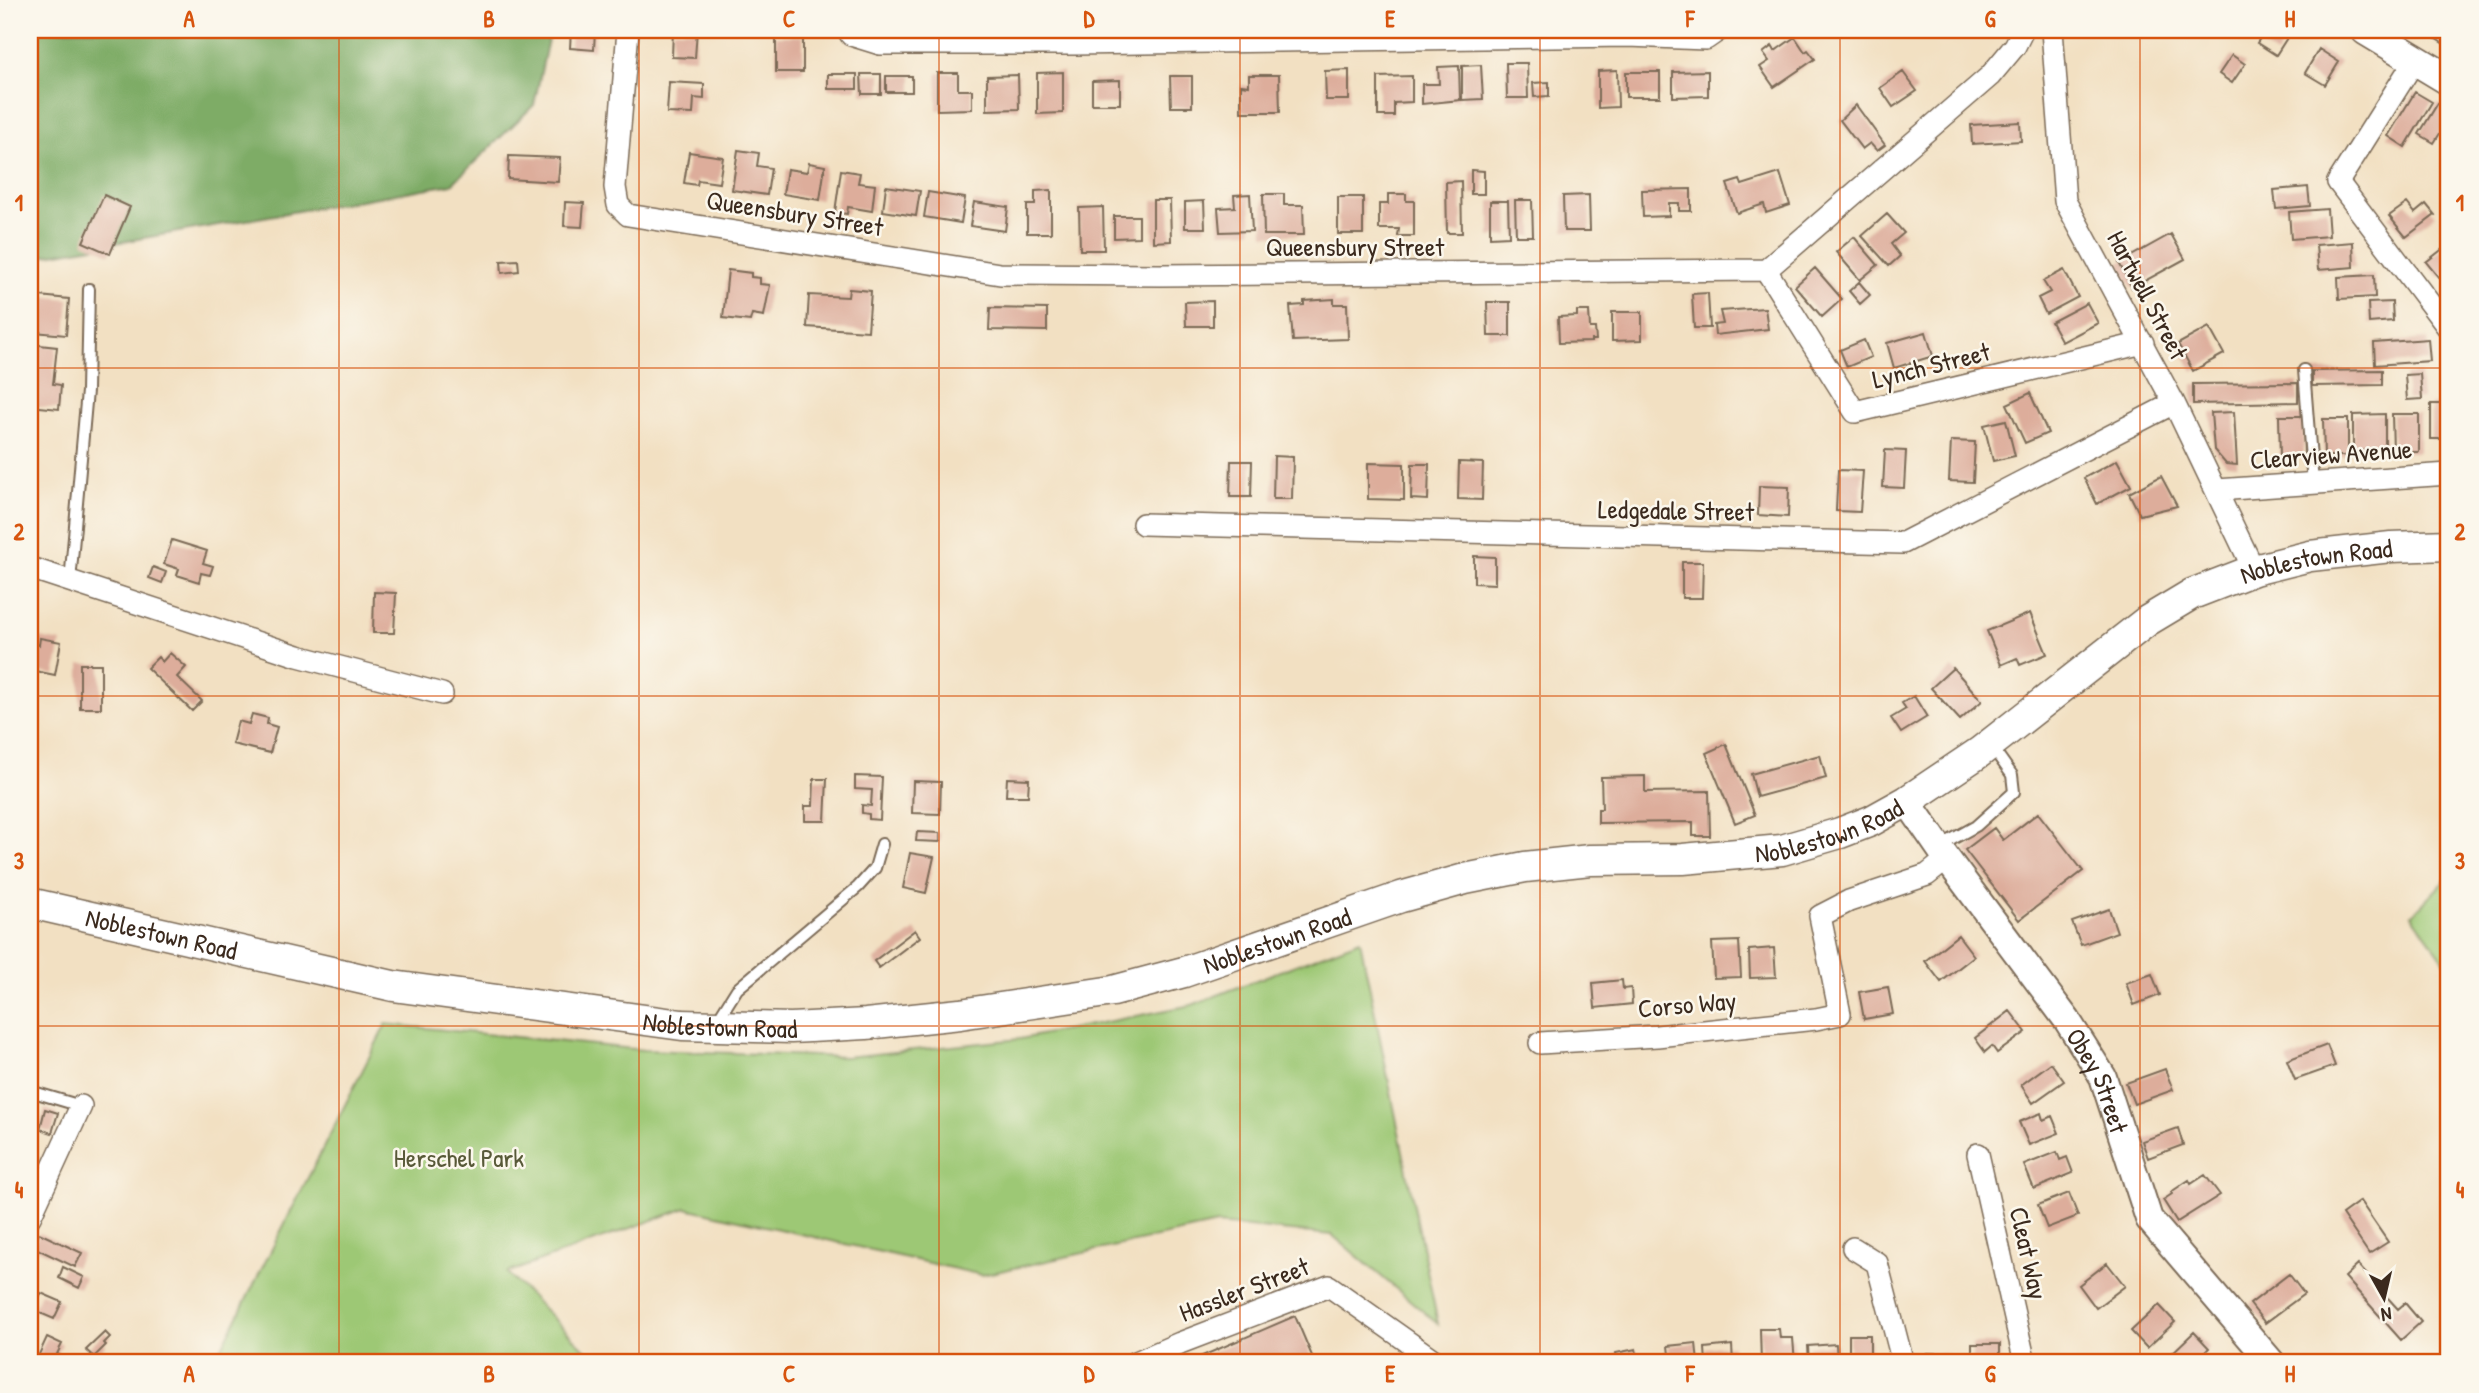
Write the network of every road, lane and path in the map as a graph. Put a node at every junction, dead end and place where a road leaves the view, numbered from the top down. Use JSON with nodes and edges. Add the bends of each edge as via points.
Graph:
{"nodes":[{"id":1,"x":628,"y":30,"type":"edge"},
{"id":2,"x":848,"y":30,"type":"edge"},
{"id":3,"x":1718,"y":30,"type":"edge"},
{"id":4,"x":2022,"y":30,"type":"edge"},
{"id":5,"x":2052,"y":30,"type":"edge"},
{"id":6,"x":2366,"y":30,"type":"edge"},
{"id":7,"x":1626,"y":33,"type":"edge"},
{"id":8,"x":2415,"y":60,"type":"junction"},
{"id":9,"x":2449,"y":80,"type":"edge"},
{"id":10,"x":1766,"y":270,"type":"junction"},
{"id":11,"x":89,"y":289,"type":"dead end"},
{"id":12,"x":2449,"y":329,"type":"edge"},
{"id":13,"x":2143,"y":343,"type":"junction"},
{"id":14,"x":2304,"y":370,"type":"dead end"},
{"id":15,"x":2174,"y":403,"type":"junction"},
{"id":16,"x":2449,"y":474,"type":"edge"},
{"id":17,"x":2313,"y":484,"type":"junction"},
{"id":18,"x":2217,"y":490,"type":"junction"},
{"id":19,"x":1143,"y":524,"type":"dead end"},
{"id":20,"x":2449,"y":545,"type":"edge"},
{"id":21,"x":30,"y":568,"type":"edge"},
{"id":22,"x":2254,"y":570,"type":"junction"},
{"id":23,"x":70,"y":582,"type":"junction"},
{"id":24,"x":442,"y":694,"type":"dead end"},
{"id":25,"x":1990,"y":744,"type":"junction"},
{"id":26,"x":1907,"y":801,"type":"junction"},
{"id":27,"x":882,"y":844,"type":"dead end"},
{"id":28,"x":1943,"y":853,"type":"junction"},
{"id":29,"x":30,"y":903,"type":"edge"},
{"id":30,"x":713,"y":1026,"type":"junction"},
{"id":31,"x":1540,"y":1043,"type":"dead end"},
{"id":32,"x":30,"y":1091,"type":"edge"},
{"id":33,"x":82,"y":1106,"type":"joint"},
{"id":34,"x":1978,"y":1154,"type":"dead end"},
{"id":35,"x":30,"y":1217,"type":"edge"},
{"id":36,"x":1853,"y":1248,"type":"dead end"},
{"id":37,"x":1134,"y":1363,"type":"edge"},
{"id":38,"x":1438,"y":1363,"type":"edge"},
{"id":39,"x":1903,"y":1363,"type":"edge"},
{"id":40,"x":2025,"y":1363,"type":"edge"},
{"id":41,"x":2272,"y":1363,"type":"edge"}],
"edges":[{"from":1,"to":10,"type":"street","name":"Queensbury Street","via":[[615,187],[618,205],[628,215],[1000,274]]},
{"from":2,"to":7,"type":"street","via":[[880,44]]},
{"from":3,"to":7,"type":"street","via":[[1706,39]]},
{"from":4,"to":10,"type":"street","via":[[1990,76]]},
{"from":5,"to":13,"type":"street","name":"Hartwell Street","via":[[2065,201]]},
{"from":6,"to":8,"type":"main road"},
{"from":8,"to":9,"type":"main road"},
{"from":8,"to":12,"type":"street","via":[[2338,182]]},
{"from":10,"to":13,"type":"street","name":"Lynch Street","via":[[1855,412]]},
{"from":11,"to":23,"type":"lane","via":[[88,391]]},
{"from":13,"to":15,"type":"street","name":"Hartwell Street"},
{"from":14,"to":17,"type":"lane"},
{"from":15,"to":18,"type":"street","name":"Hartwell Street"},
{"from":15,"to":19,"type":"street","name":"Ledgedale Street","via":[[1903,543]]},
{"from":16,"to":17,"type":"street","name":"Clearview Avenue"},
{"from":17,"to":18,"type":"street","name":"Clearview Avenue"},
{"from":18,"to":22,"type":"street","name":"Hartwell Street"},
{"from":20,"to":22,"type":"main road","name":"Noblestown Road","via":[[2310,556]]},
{"from":21,"to":23,"type":"street"},
{"from":22,"to":25,"type":"main road","name":"Noblestown Road","via":[[2192,594],[2147,621]]},
{"from":23,"to":24,"type":"street","via":[[298,656]]},
{"from":25,"to":26,"type":"main road","name":"Noblestown Road"},
{"from":25,"to":28,"type":"lane","via":[[2012,775],[2014,792]]},
{"from":26,"to":28,"type":"street","name":"Obey Street"},
{"from":26,"to":30,"type":"main road","name":"Noblestown Road","via":[[1851,829],[1782,850],[1683,859],[1590,860],[1465,879],[1184,972],[1113,990],[866,1024]]},
{"from":27,"to":30,"type":"lane","via":[[875,868],[858,887],[737,989]]},
{"from":28,"to":31,"type":"street","name":"Corso Way","via":[[1927,874],[1820,916],[1840,1014],[1657,1036]]},
{"from":28,"to":41,"type":"street","name":"Obey Street","via":[[2067,1020],[2103,1077],[2149,1219]]},
{"from":29,"to":30,"type":"main road","name":"Noblestown Road","via":[[393,986]]},
{"from":32,"to":33,"type":"lane"},
{"from":33,"to":35,"type":"street"},
{"from":34,"to":40,"type":"street","name":"Cleat Way"},
{"from":36,"to":39,"type":"street","via":[[1877,1263]]},
{"from":37,"to":38,"type":"street","name":"Hassler Street","via":[[1329,1286]]}]}
